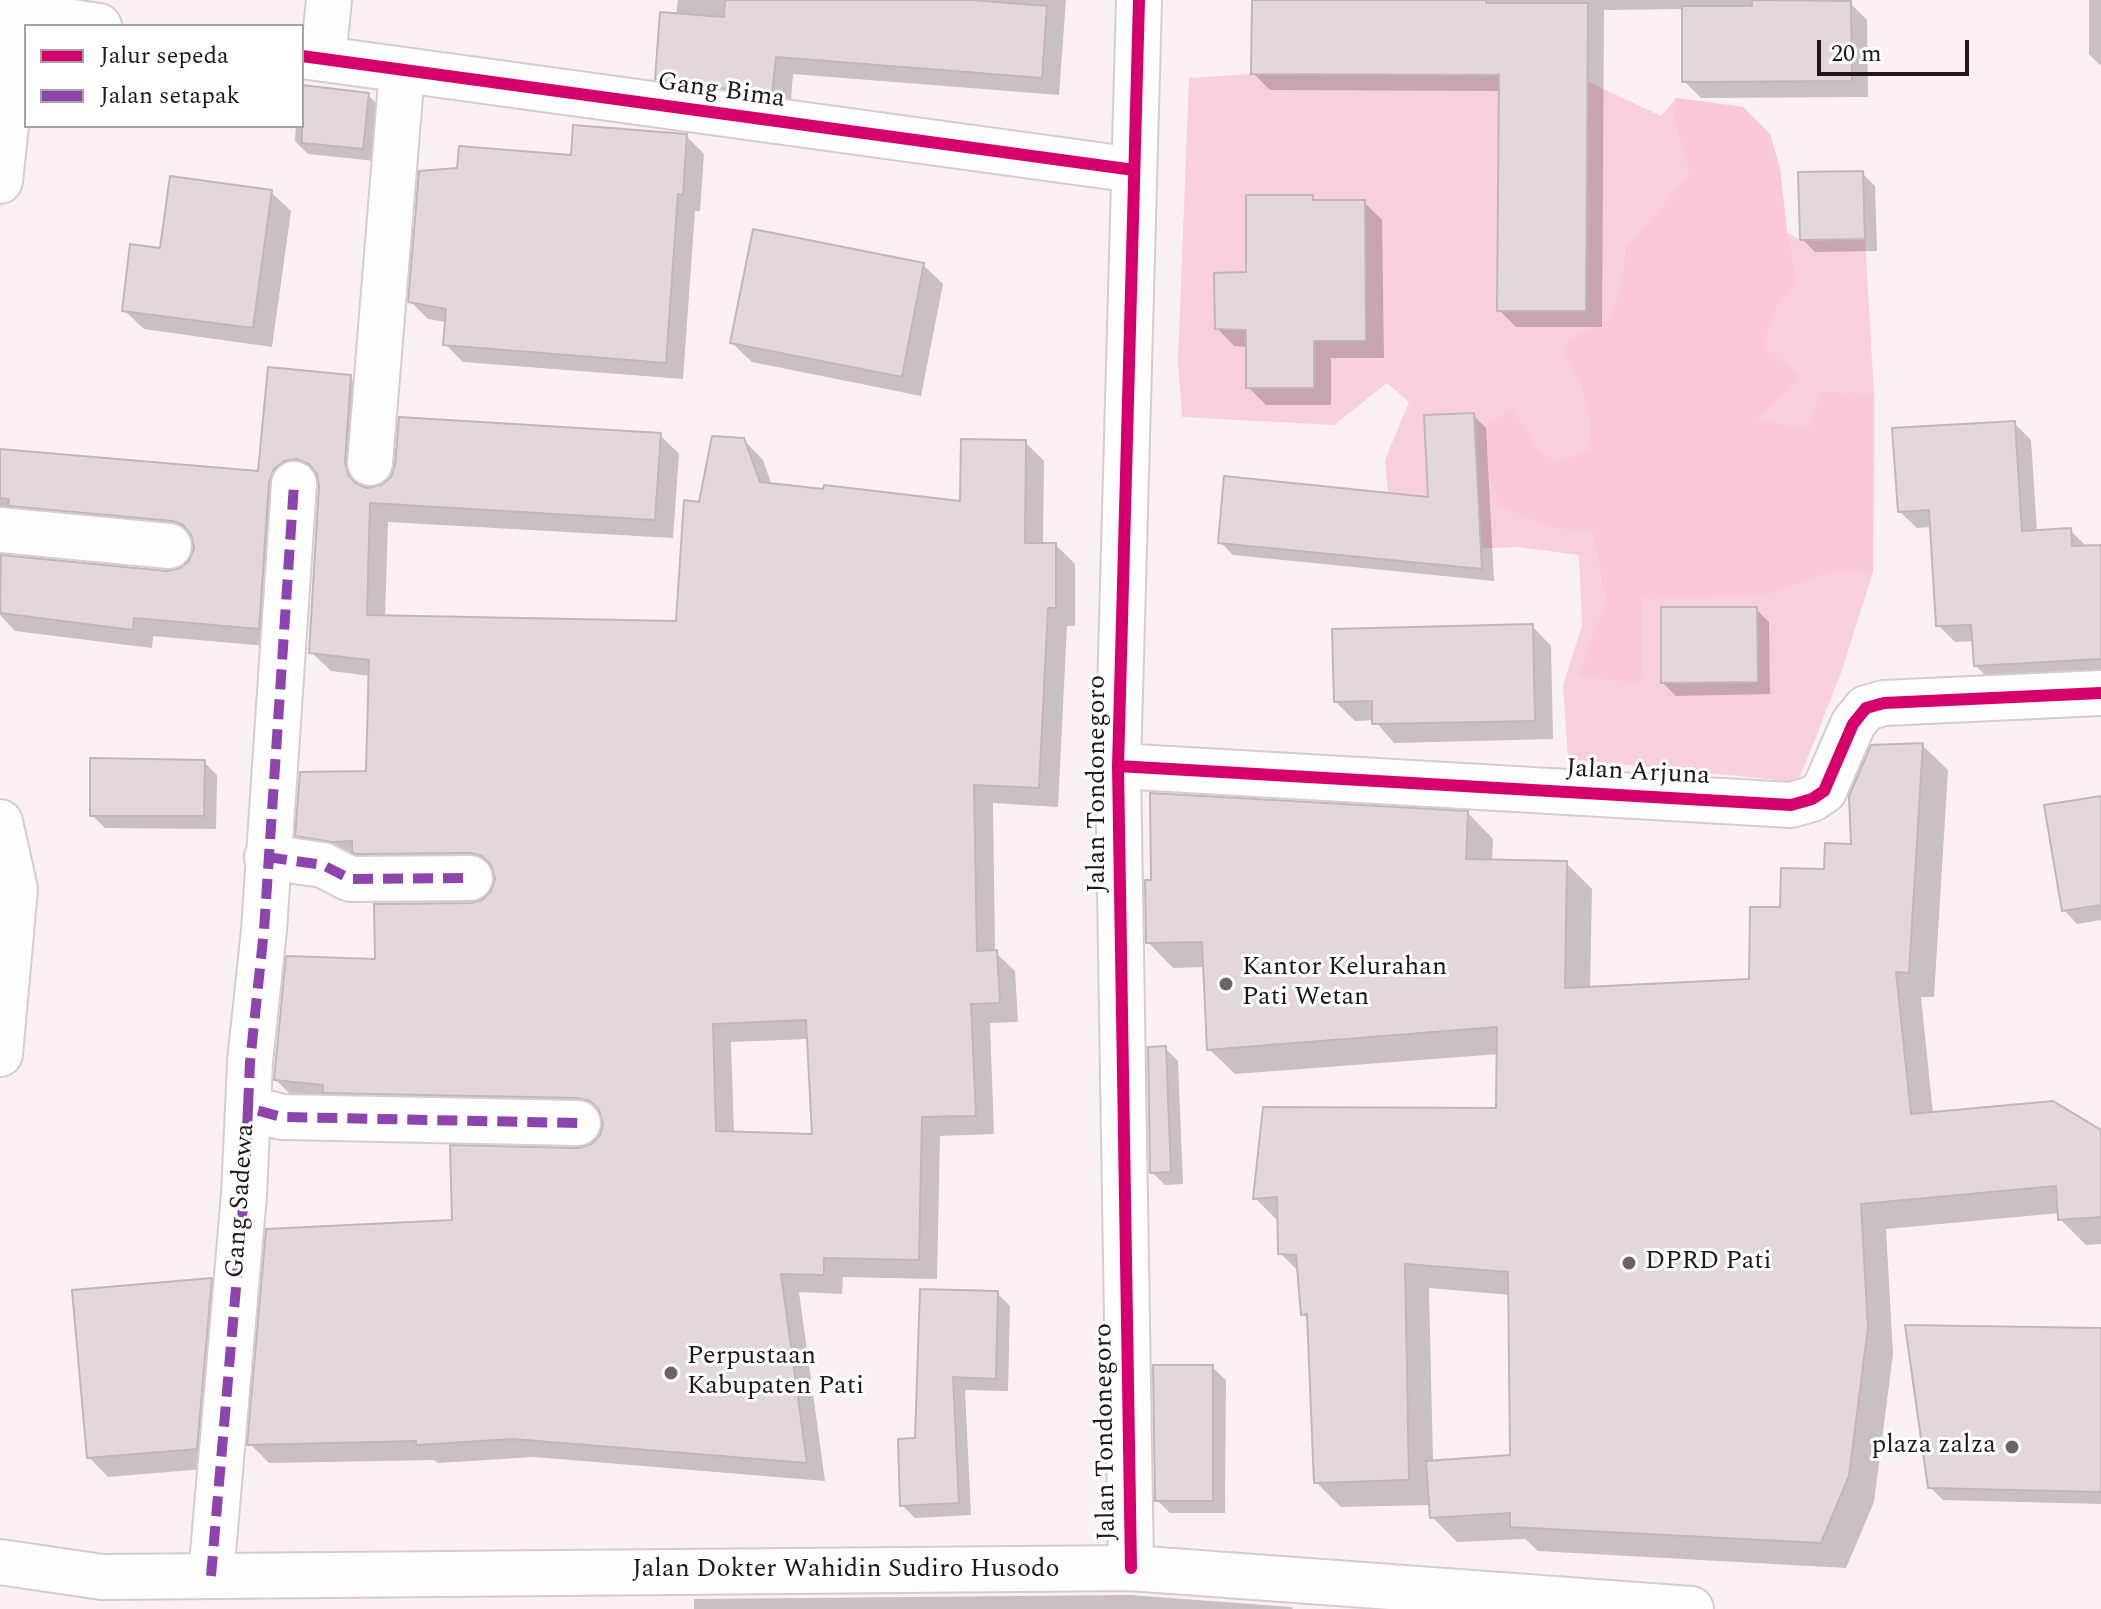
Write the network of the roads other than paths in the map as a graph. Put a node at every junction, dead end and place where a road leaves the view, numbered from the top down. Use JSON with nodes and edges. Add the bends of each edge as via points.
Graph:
{"nodes":[{"id":1,"x":329,"y":0,"type":"edge"},
{"id":2,"x":1139,"y":0,"type":"edge"},
{"id":3,"x":9,"y":12,"type":"edge"},
{"id":4,"x":86,"y":24,"type":"edge"},
{"id":5,"x":313,"y":58,"type":"edge"},
{"id":6,"x":402,"y":71,"type":"junction"},
{"id":7,"x":1134,"y":170,"type":"junction"},
{"id":8,"x":0,"y":181,"type":"edge"},
{"id":9,"x":370,"y":463,"type":"dead end"},
{"id":10,"x":294,"y":484,"type":"dead end"},
{"id":11,"x":0,"y":530,"type":"edge"},
{"id":12,"x":169,"y":546,"type":"dead end"},
{"id":13,"x":2101,"y":693,"type":"edge"},
{"id":14,"x":1118,"y":766,"type":"junction"},
{"id":15,"x":0,"y":822,"type":"edge"},
{"id":16,"x":267,"y":857,"type":"junction"},
{"id":17,"x":470,"y":878,"type":"dead end"},
{"id":18,"x":0,"y":1054,"type":"edge"},
{"id":19,"x":248,"y":1108,"type":"junction"},
{"id":20,"x":578,"y":1123,"type":"dead end"},
{"id":21,"x":0,"y":1562,"type":"edge"},
{"id":22,"x":1131,"y":1568,"type":"junction"},
{"id":23,"x":211,"y":1576,"type":"junction"},
{"id":24,"x":103,"y":1593,"type":"edge"},
{"id":25,"x":1691,"y":1609,"type":"edge"}],
"edges":[{"from":1,"to":5,"type":"street"},
{"from":2,"to":7,"type":"street","name":"Jalan Tondonegoro"},
{"from":3,"to":4,"type":"street"},
{"from":3,"to":8,"type":"street"},
{"from":5,"to":6,"type":"street","name":"Gang Bima"},
{"from":6,"to":7,"type":"street","name":"Gang Bima"},
{"from":6,"to":9,"type":"street"},
{"from":7,"to":14,"type":"street","name":"Jalan Tondonegoro"},
{"from":10,"to":16,"type":"street"},
{"from":11,"to":12,"type":"street"},
{"from":13,"to":14,"type":"street","name":"Jalan Arjuna","via":[[1866,708],[1853,724],[1824,791],[1791,805]]},
{"from":14,"to":22,"type":"street","name":"Jalan Tondonegoro"},
{"from":15,"to":18,"type":"street","via":[[15,889]]},
{"from":16,"to":17,"type":"street","via":[[323,865],[350,879]]},
{"from":16,"to":19,"type":"street"},
{"from":19,"to":20,"type":"street","name":"Gang Sadewa","via":[[282,1117]]},
{"from":19,"to":23,"type":"street","name":"Gang Sadewa"},
{"from":21,"to":24,"type":"street","name":"Jalan Dokter Wahidin Sudiro Husodo"},
{"from":22,"to":23,"type":"street","name":"Jalan Dokter Wahidin Sudiro Husodo"},
{"from":22,"to":25,"type":"street","name":"Jalan Dokter Wahidin Sudiro Husodo"},
{"from":23,"to":24,"type":"street","name":"Jalan Dokter Wahidin Sudiro Husodo"}]}
